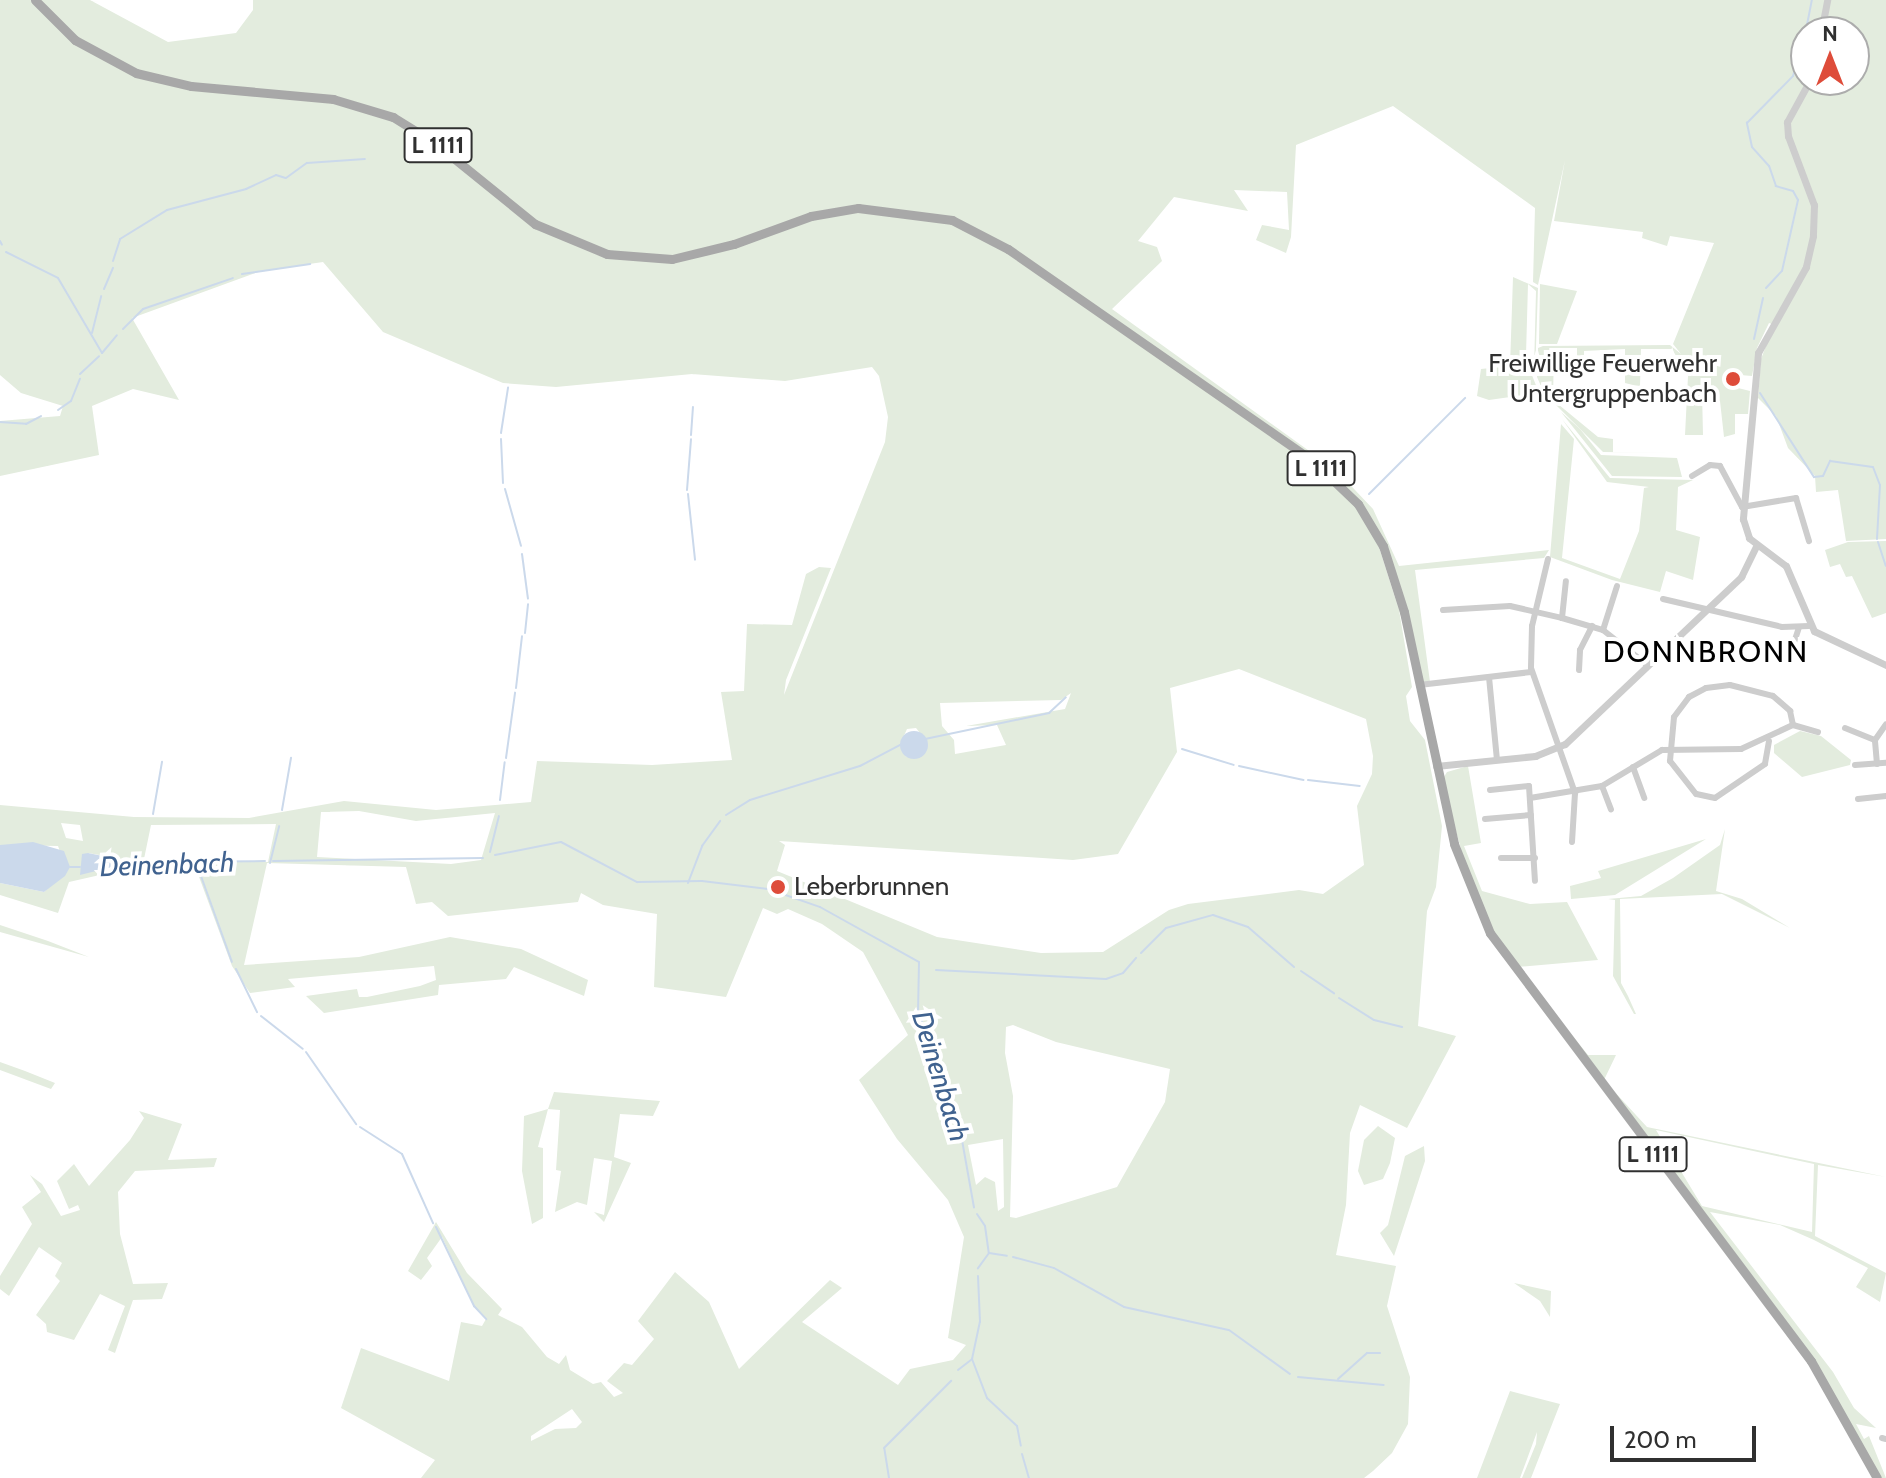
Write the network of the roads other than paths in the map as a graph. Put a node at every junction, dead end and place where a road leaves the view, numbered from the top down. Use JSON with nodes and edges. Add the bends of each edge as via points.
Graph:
{"nodes":[{"id":1,"x":35,"y":0,"type":"edge"},
{"id":2,"x":1801,"y":96,"type":"edge"},
{"id":3,"x":1692,"y":476,"type":"dead end"},
{"id":4,"x":1742,"y":507,"type":"junction"},
{"id":5,"x":1809,"y":541,"type":"dead end"},
{"id":6,"x":1756,"y":546,"type":"junction"},
{"id":7,"x":1548,"y":559,"type":"dead end"},
{"id":8,"x":1566,"y":581,"type":"dead end"},
{"id":9,"x":1617,"y":586,"type":"dead end"},
{"id":10,"x":1663,"y":599,"type":"dead end"},
{"id":11,"x":1708,"y":608,"type":"junction"},
{"id":12,"x":1443,"y":610,"type":"dead end"},
{"id":13,"x":1535,"y":611,"type":"junction"},
{"id":14,"x":1562,"y":618,"type":"junction"},
{"id":15,"x":1592,"y":626,"type":"junction"},
{"id":16,"x":1809,"y":626,"type":"junction"},
{"id":17,"x":1799,"y":628,"type":"junction"},
{"id":18,"x":1603,"y":630,"type":"junction"},
{"id":19,"x":1790,"y":655,"type":"dead end"},
{"id":20,"x":1646,"y":664,"type":"junction"},
{"id":21,"x":1886,"y":665,"type":"edge"},
{"id":22,"x":1579,"y":670,"type":"dead end"},
{"id":23,"x":1531,"y":672,"type":"junction"},
{"id":24,"x":1489,"y":677,"type":"junction"},
{"id":25,"x":1418,"y":685,"type":"junction"},
{"id":26,"x":1886,"y":724,"type":"edge"},
{"id":27,"x":1793,"y":725,"type":"junction"},
{"id":28,"x":1845,"y":728,"type":"dead end"},
{"id":29,"x":1818,"y":732,"type":"dead end"},
{"id":30,"x":1875,"y":740,"type":"junction"},
{"id":31,"x":1769,"y":741,"type":"junction"},
{"id":32,"x":1559,"y":748,"type":"junction"},
{"id":33,"x":1668,"y":748,"type":"junction"},
{"id":34,"x":1497,"y":760,"type":"junction"},
{"id":35,"x":1886,"y":763,"type":"edge"},
{"id":36,"x":1877,"y":764,"type":"junction"},
{"id":37,"x":1855,"y":765,"type":"dead end"},
{"id":38,"x":1436,"y":766,"type":"junction"},
{"id":39,"x":1633,"y":767,"type":"junction"},
{"id":40,"x":1602,"y":786,"type":"junction"},
{"id":41,"x":1490,"y":790,"type":"dead end"},
{"id":42,"x":1575,"y":793,"type":"junction"},
{"id":43,"x":1886,"y":796,"type":"edge"},
{"id":44,"x":1530,"y":798,"type":"junction"},
{"id":45,"x":1644,"y":798,"type":"dead end"},
{"id":46,"x":1858,"y":799,"type":"dead end"},
{"id":47,"x":1611,"y":809,"type":"dead end"},
{"id":48,"x":1531,"y":815,"type":"junction"},
{"id":49,"x":1485,"y":819,"type":"dead end"},
{"id":50,"x":1572,"y":842,"type":"dead end"},
{"id":51,"x":1501,"y":858,"type":"dead end"},
{"id":52,"x":1535,"y":858,"type":"junction"},
{"id":53,"x":1535,"y":881,"type":"dead end"},
{"id":54,"x":1877,"y":1478,"type":"edge"}],
"edges":[{"from":1,"to":25,"type":"main road","number":"L 1111","via":[[75,40],[136,73],[179,84],[333,99],[393,117],[435,143],[535,224],[607,254],[640,260],[704,253],[811,216],[858,208],[921,212],[981,233],[1337,480],[1383,546]]},
{"from":2,"to":4,"type":"street","via":[[1787,122],[1788,136],[1814,205],[1813,236],[1806,267],[1766,330],[1755,369]]},
{"from":3,"to":4,"type":"street","via":[[1717,464]]},
{"from":4,"to":5,"type":"street","via":[[1796,498]]},
{"from":4,"to":6,"type":"street","via":[[1746,532]]},
{"from":6,"to":11,"type":"street","via":[[1741,577]]},
{"from":6,"to":16,"type":"street","via":[[1786,566]]},
{"from":7,"to":13,"type":"street"},
{"from":8,"to":14,"type":"street"},
{"from":9,"to":18,"type":"street"},
{"from":10,"to":11,"type":"street"},
{"from":11,"to":17,"type":"street"},
{"from":11,"to":20,"type":"street"},
{"from":12,"to":13,"type":"street","via":[[1510,606]]},
{"from":13,"to":14,"type":"street"},
{"from":13,"to":23,"type":"street"},
{"from":14,"to":15,"type":"street"},
{"from":15,"to":18,"type":"street"},
{"from":15,"to":22,"type":"street","via":[[1580,650]]},
{"from":16,"to":17,"type":"street"},
{"from":16,"to":21,"type":"street"},
{"from":17,"to":19,"type":"street"},
{"from":18,"to":20,"type":"street"},
{"from":20,"to":32,"type":"street"},
{"from":23,"to":24,"type":"street"},
{"from":23,"to":32,"type":"street"},
{"from":24,"to":25,"type":"street"},
{"from":24,"to":34,"type":"street"},
{"from":25,"to":38,"type":"main road","number":"L 1111"},
{"from":26,"to":30,"type":"street"},
{"from":27,"to":29,"type":"street"},
{"from":27,"to":31,"type":"street"},
{"from":27,"to":33,"type":"street","via":[[1790,711],[1773,696],[1712,686],[1680,706],[1670,726]]},
{"from":28,"to":30,"type":"street"},
{"from":30,"to":36,"type":"street"},
{"from":31,"to":33,"type":"street","via":[[1727,751]]},
{"from":31,"to":33,"type":"street","via":[[1765,764],[1711,798],[1696,794],[1674,771]]},
{"from":32,"to":34,"type":"street"},
{"from":32,"to":42,"type":"street"},
{"from":33,"to":39,"type":"street"},
{"from":34,"to":38,"type":"street"},
{"from":35,"to":36,"type":"street"},
{"from":36,"to":37,"type":"street"},
{"from":38,"to":54,"type":"main road","number":"L 1111","via":[[1464,874],[1507,961],[1811,1361]]},
{"from":39,"to":40,"type":"street"},
{"from":39,"to":45,"type":"street"},
{"from":40,"to":42,"type":"street"},
{"from":40,"to":47,"type":"street"},
{"from":41,"to":44,"type":"street","via":[[1529,786]]},
{"from":42,"to":44,"type":"street"},
{"from":42,"to":50,"type":"street"},
{"from":43,"to":46,"type":"street"},
{"from":44,"to":48,"type":"street"},
{"from":48,"to":49,"type":"street"},
{"from":48,"to":52,"type":"street"},
{"from":51,"to":52,"type":"street"},
{"from":52,"to":53,"type":"street"}]}
